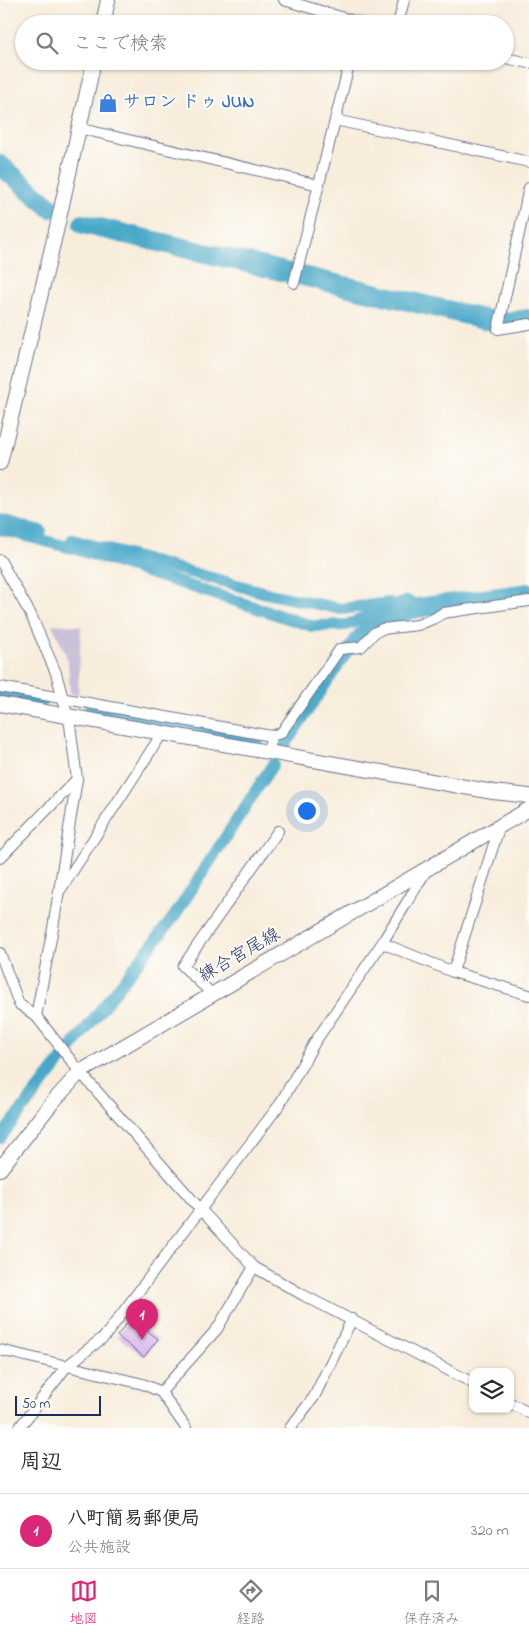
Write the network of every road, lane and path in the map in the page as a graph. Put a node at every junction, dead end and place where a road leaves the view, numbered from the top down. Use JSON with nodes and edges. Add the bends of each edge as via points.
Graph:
{"nodes":[{"id":1,"x":108,"y":0,"type":"edge"},
{"id":2,"x":284,"y":0,"type":"edge"},
{"id":3,"x":404,"y":0,"type":"edge"},
{"id":4,"x":105,"y":15,"type":"edge"},
{"id":5,"x":334,"y":15,"type":"edge"},
{"id":6,"x":400,"y":15,"type":"edge"},
{"id":7,"x":514,"y":59,"type":"edge"},
{"id":8,"x":528,"y":60,"type":"edge"},
{"id":9,"x":92,"y":70,"type":"edge"},
{"id":10,"x":348,"y":70,"type":"edge"},
{"id":11,"x":335,"y":120,"type":"junction"},
{"id":12,"x":78,"y":128,"type":"junction"},
{"id":13,"x":529,"y":162,"type":"edge"},
{"id":14,"x":319,"y":185,"type":"junction"},
{"id":15,"x":529,"y":188,"type":"edge"},
{"id":16,"x":294,"y":283,"type":"dead end"},
{"id":17,"x":529,"y":324,"type":"edge"},
{"id":18,"x":0,"y":463,"type":"edge"},
{"id":19,"x":0,"y":560,"type":"edge"},
{"id":20,"x":529,"y":601,"type":"edge"},
{"id":21,"x":0,"y":687,"type":"edge"},
{"id":22,"x":62,"y":698,"type":"junction"},
{"id":23,"x":0,"y":704,"type":"edge"},
{"id":24,"x":67,"y":715,"type":"junction"},
{"id":25,"x":163,"y":732,"type":"junction"},
{"id":26,"x":271,"y":736,"type":"junction"},
{"id":27,"x":270,"y":751,"type":"junction"},
{"id":28,"x":77,"y":779,"type":"junction"},
{"id":29,"x":529,"y":796,"type":"edge"},
{"id":30,"x":529,"y":809,"type":"edge"},
{"id":31,"x":500,"y":826,"type":"junction"},
{"id":32,"x":278,"y":831,"type":"dead end"},
{"id":33,"x":0,"y":858,"type":"edge"},
{"id":34,"x":426,"y":870,"type":"junction"},
{"id":35,"x":58,"y":893,"type":"junction"},
{"id":36,"x":382,"y":943,"type":"junction"},
{"id":37,"x":0,"y":953,"type":"edge"},
{"id":38,"x":452,"y":972,"type":"junction"},
{"id":39,"x":212,"y":994,"type":"junction"},
{"id":40,"x":529,"y":995,"type":"edge"},
{"id":41,"x":36,"y":1016,"type":"junction"},
{"id":42,"x":80,"y":1072,"type":"junction"},
{"id":43,"x":0,"y":1170,"type":"edge"},
{"id":44,"x":201,"y":1210,"type":"junction"},
{"id":45,"x":254,"y":1267,"type":"junction"},
{"id":46,"x":352,"y":1319,"type":"junction"},
{"id":47,"x":0,"y":1350,"type":"edge"},
{"id":48,"x":67,"y":1366,"type":"junction"},
{"id":49,"x":469,"y":1381,"type":"edge"},
{"id":50,"x":161,"y":1392,"type":"junction"},
{"id":51,"x":514,"y":1405,"type":"edge"},
{"id":52,"x":529,"y":1413,"type":"edge"},
{"id":53,"x":19,"y":1428,"type":"edge"},
{"id":54,"x":186,"y":1428,"type":"edge"},
{"id":55,"x":290,"y":1428,"type":"edge"}],
"edges":[{"from":1,"to":4,"type":"street"},
{"from":2,"to":5,"type":"street"},
{"from":3,"to":6,"type":"street"},
{"from":7,"to":8,"type":"street"},
{"from":9,"to":12,"type":"street"},
{"from":10,"to":11,"type":"street"},
{"from":11,"to":13,"type":"street"},
{"from":11,"to":14,"type":"street"},
{"from":12,"to":14,"type":"street"},
{"from":12,"to":18,"type":"street"},
{"from":14,"to":16,"type":"street"},
{"from":15,"to":17,"type":"street","via":[[498,329]]},
{"from":19,"to":22,"type":"street","via":[[31,615],[56,673]]},
{"from":20,"to":26,"type":"street","via":[[443,613],[418,624],[382,629],[361,647],[340,649],[281,733]]},
{"from":21,"to":22,"type":"street"},
{"from":22,"to":24,"type":"street"},
{"from":22,"to":26,"type":"street"},
{"from":23,"to":24,"type":"street"},
{"from":24,"to":25,"type":"street"},
{"from":24,"to":28,"type":"street"},
{"from":25,"to":27,"type":"street"},
{"from":25,"to":35,"type":"street"},
{"from":26,"to":27,"type":"street"},
{"from":27,"to":29,"type":"street"},
{"from":28,"to":33,"type":"street"},
{"from":28,"to":35,"type":"street"},
{"from":30,"to":31,"type":"street","name":"練合宮尾線"},
{"from":31,"to":34,"type":"street","name":"練合宮尾線"},
{"from":31,"to":38,"type":"street"},
{"from":32,"to":39,"type":"street","via":[[183,966]]},
{"from":34,"to":36,"type":"street"},
{"from":34,"to":39,"type":"street","name":"練合宮尾線"},
{"from":35,"to":41,"type":"street"},
{"from":36,"to":38,"type":"street"},
{"from":36,"to":44,"type":"street","via":[[315,1042],[280,1104]]},
{"from":37,"to":41,"type":"street","via":[[19,1004]]},
{"from":38,"to":40,"type":"street"},
{"from":39,"to":42,"type":"street","name":"練合宮尾線"},
{"from":41,"to":42,"type":"street"},
{"from":42,"to":43,"type":"street","name":"練合宮尾線"},
{"from":42,"to":44,"type":"street"},
{"from":44,"to":45,"type":"street"},
{"from":44,"to":48,"type":"street","via":[[105,1336]]},
{"from":45,"to":46,"type":"street"},
{"from":45,"to":50,"type":"street","via":[[217,1329]]},
{"from":46,"to":49,"type":"street"},
{"from":46,"to":55,"type":"street","via":[[314,1398]]},
{"from":47,"to":48,"type":"street"},
{"from":48,"to":50,"type":"street","via":[[143,1384]]},
{"from":48,"to":53,"type":"street"},
{"from":50,"to":54,"type":"street"},
{"from":51,"to":52,"type":"street"}]}
